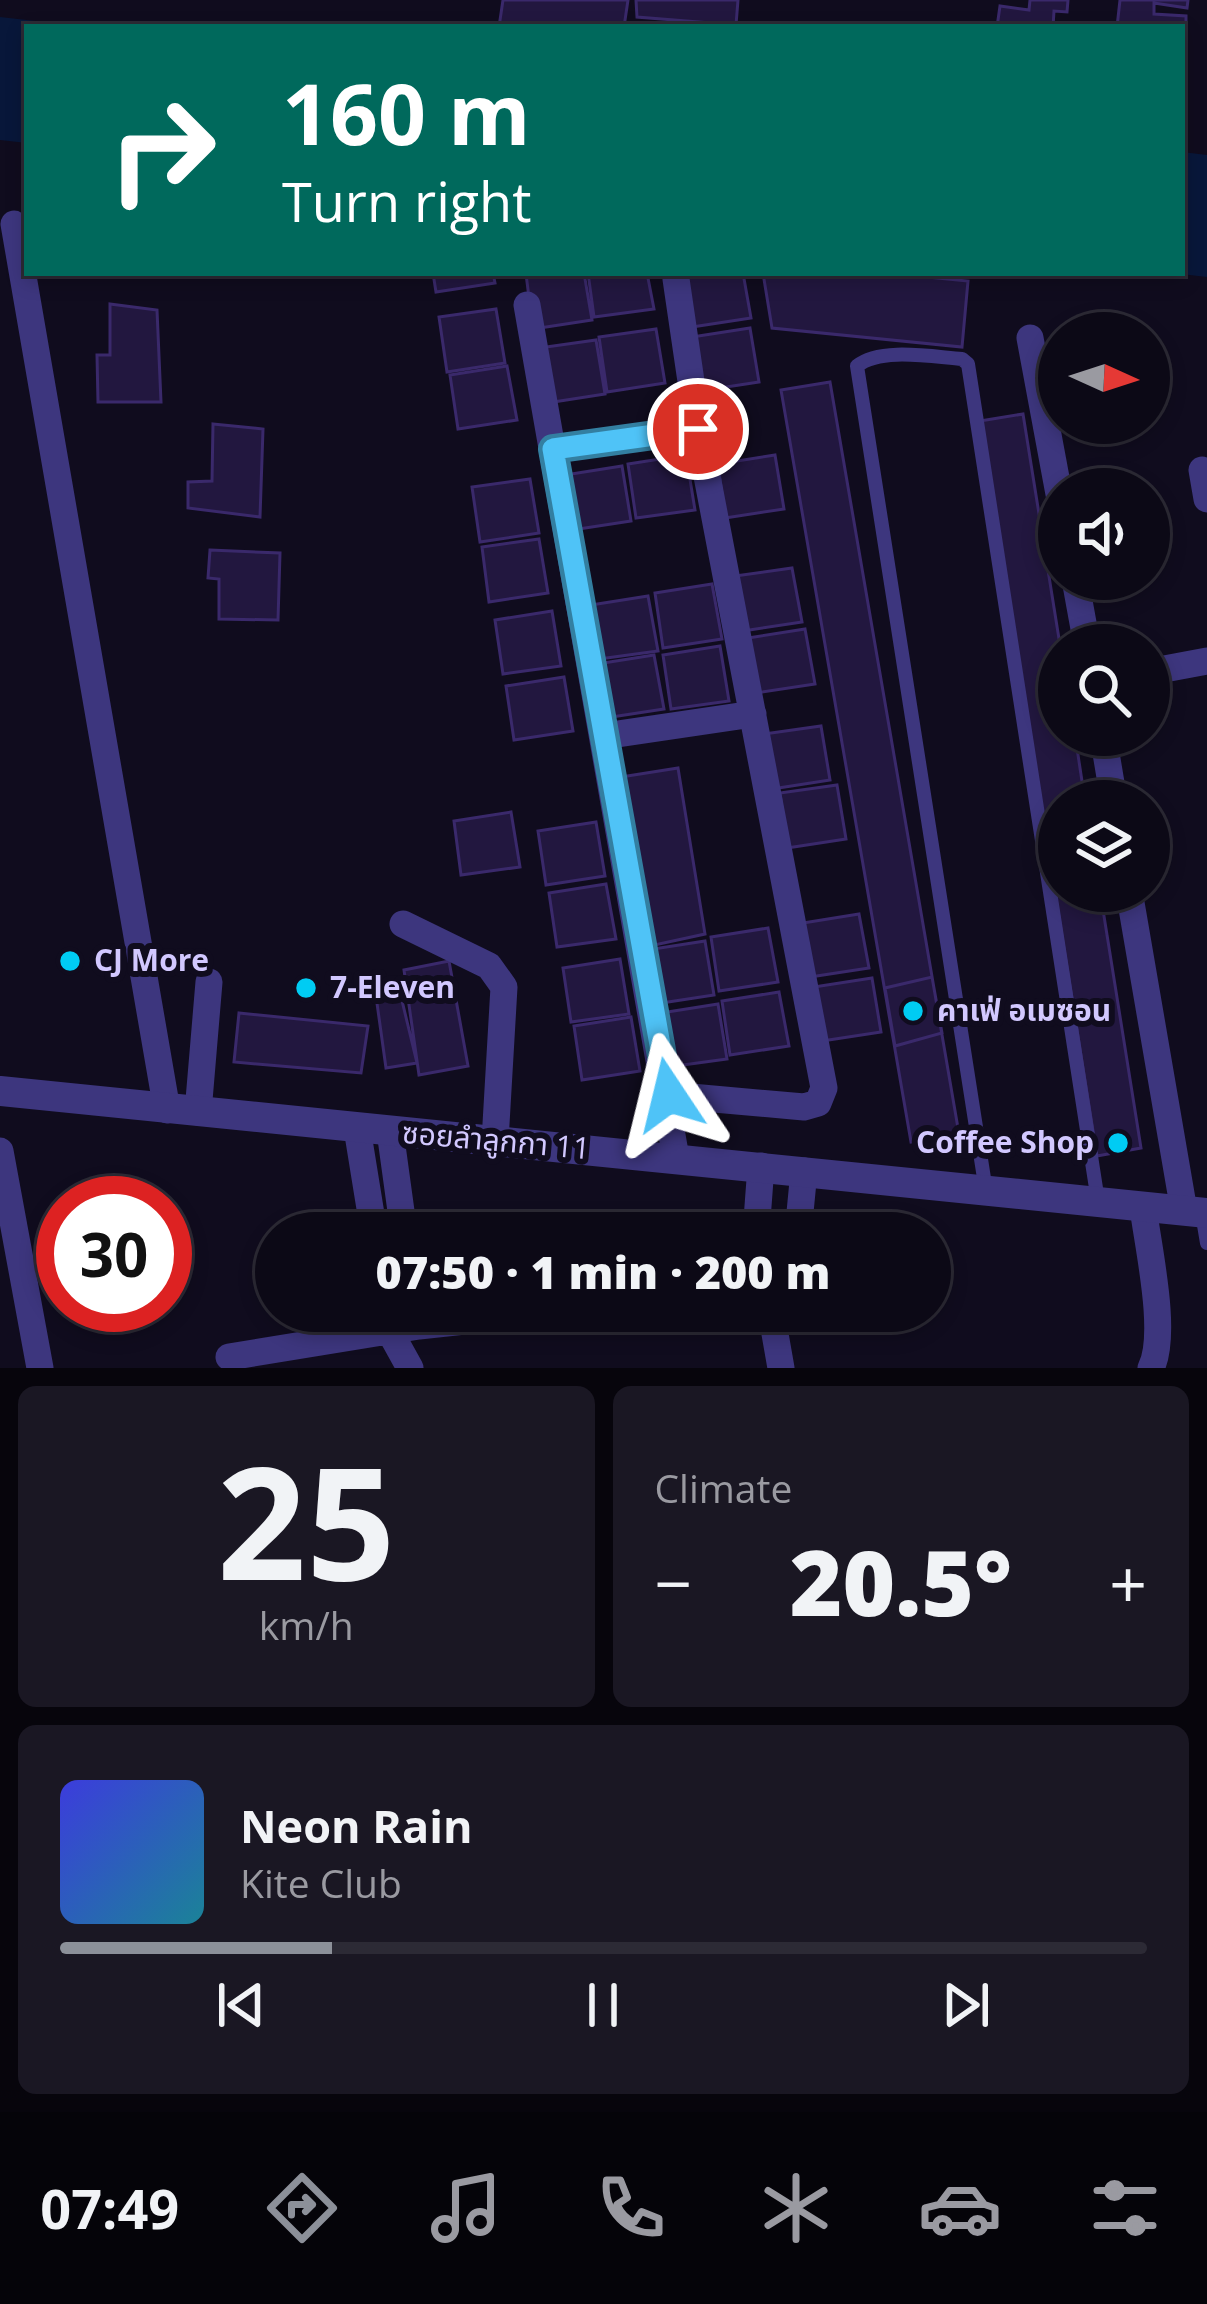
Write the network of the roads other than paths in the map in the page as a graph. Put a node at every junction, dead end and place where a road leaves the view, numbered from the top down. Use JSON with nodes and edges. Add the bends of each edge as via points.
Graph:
{"nodes":[{"id":1,"x":27,"y":276,"type":"edge"},
{"id":2,"x":676,"y":279,"type":"dead end"},
{"id":3,"x":526,"y":305,"type":"dead end"},
{"id":4,"x":1030,"y":338,"type":"dead end"},
{"id":5,"x":698,"y":429,"type":"junction"},
{"id":6,"x":553,"y":449,"type":"junction"},
{"id":7,"x":1054,"y":468,"type":"edge"},
{"id":8,"x":1202,"y":470,"type":"dead end"},
{"id":9,"x":1207,"y":499,"type":"edge"},
{"id":10,"x":1207,"y":662,"type":"edge"},
{"id":11,"x":1170,"y":668,"type":"edge"},
{"id":12,"x":753,"y":714,"type":"junction"},
{"id":13,"x":604,"y":736,"type":"junction"},
{"id":14,"x":1134,"y":912,"type":"edge"},
{"id":15,"x":403,"y":924,"type":"dead end"},
{"id":16,"x":209,"y":982,"type":"dead end"},
{"id":17,"x":0,"y":1091,"type":"edge"},
{"id":18,"x":669,"y":1095,"type":"junction"},
{"id":19,"x":182,"y":1111,"type":"junction"},
{"id":20,"x":357,"y":1128,"type":"junction"},
{"id":21,"x":390,"y":1131,"type":"junction"},
{"id":22,"x":495,"y":1141,"type":"junction"},
{"id":23,"x":0,"y":1151,"type":"edge"},
{"id":24,"x":676,"y":1158,"type":"junction"},
{"id":25,"x":761,"y":1166,"type":"junction"},
{"id":26,"x":804,"y":1171,"type":"junction"},
{"id":27,"x":986,"y":1191,"type":"junction"},
{"id":28,"x":1098,"y":1201,"type":"junction"},
{"id":29,"x":1143,"y":1207,"type":"junction"},
{"id":30,"x":371,"y":1212,"type":"edge"},
{"id":31,"x":401,"y":1212,"type":"edge"},
{"id":32,"x":758,"y":1212,"type":"edge"},
{"id":33,"x":800,"y":1212,"type":"edge"},
{"id":34,"x":1200,"y":1220,"type":"edge"},
{"id":35,"x":339,"y":1332,"type":"edge"},
{"id":36,"x":394,"y":1332,"type":"edge"},
{"id":37,"x":415,"y":1332,"type":"edge"},
{"id":38,"x":775,"y":1332,"type":"edge"},
{"id":39,"x":229,"y":1357,"type":"dead end"},
{"id":40,"x":410,"y":1365,"type":"edge"},
{"id":41,"x":40,"y":1368,"type":"edge"},
{"id":42,"x":781,"y":1368,"type":"edge"},
{"id":43,"x":1151,"y":1368,"type":"edge"}],
"edges":[{"from":1,"to":19,"type":"street"},
{"from":2,"to":5,"type":"street"},
{"from":3,"to":6,"type":"street"},
{"from":4,"to":7,"type":"street"},
{"from":5,"to":6,"type":"street"},
{"from":5,"to":12,"type":"street"},
{"from":6,"to":13,"type":"street"},
{"from":8,"to":9,"type":"street"},
{"from":10,"to":11,"type":"street"},
{"from":12,"to":13,"type":"street"},
{"from":12,"to":18,"type":"street","via":[[824,1097],[804,1107]]},
{"from":13,"to":18,"type":"street"},
{"from":14,"to":34,"type":"street"},
{"from":15,"to":22,"type":"street","via":[[489,966],[504,987]]},
{"from":16,"to":19,"type":"street"},
{"from":17,"to":19,"type":"street","name":"ซอยลำลูกกา 11"},
{"from":18,"to":24,"type":"street"},
{"from":19,"to":20,"type":"street","name":"ซอยลำลูกกา 11"},
{"from":20,"to":21,"type":"street","name":"ซอยลำลูกกา 11"},
{"from":20,"to":30,"type":"street"},
{"from":21,"to":22,"type":"street","name":"ซอยลำลูกกา 11"},
{"from":21,"to":31,"type":"street"},
{"from":22,"to":24,"type":"street","name":"ซอยลำลูกกา 11"},
{"from":23,"to":41,"type":"street"},
{"from":24,"to":25,"type":"street","name":"ซอยลำลูกกา 11"},
{"from":25,"to":26,"type":"street","name":"ซอยลำลูกกา 11"},
{"from":25,"to":32,"type":"street"},
{"from":26,"to":27,"type":"street","name":"ซอยลำลูกกา 11"},
{"from":26,"to":33,"type":"street"},
{"from":27,"to":28,"type":"street","name":"ซอยลำลูกกา 11"},
{"from":27,"to":28,"type":"lane","via":[[857,367],[869,359],[968,364]]},
{"from":28,"to":29,"type":"street","name":"ซอยลำลูกกา 11"},
{"from":29,"to":34,"type":"street","name":"ซอยลำลูกกา 11"},
{"from":29,"to":43,"type":"street","via":[[1158,1355]]},
{"from":35,"to":39,"type":"street"},
{"from":36,"to":40,"type":"street"},
{"from":37,"to":40,"type":"street"},
{"from":38,"to":42,"type":"street"}]}
